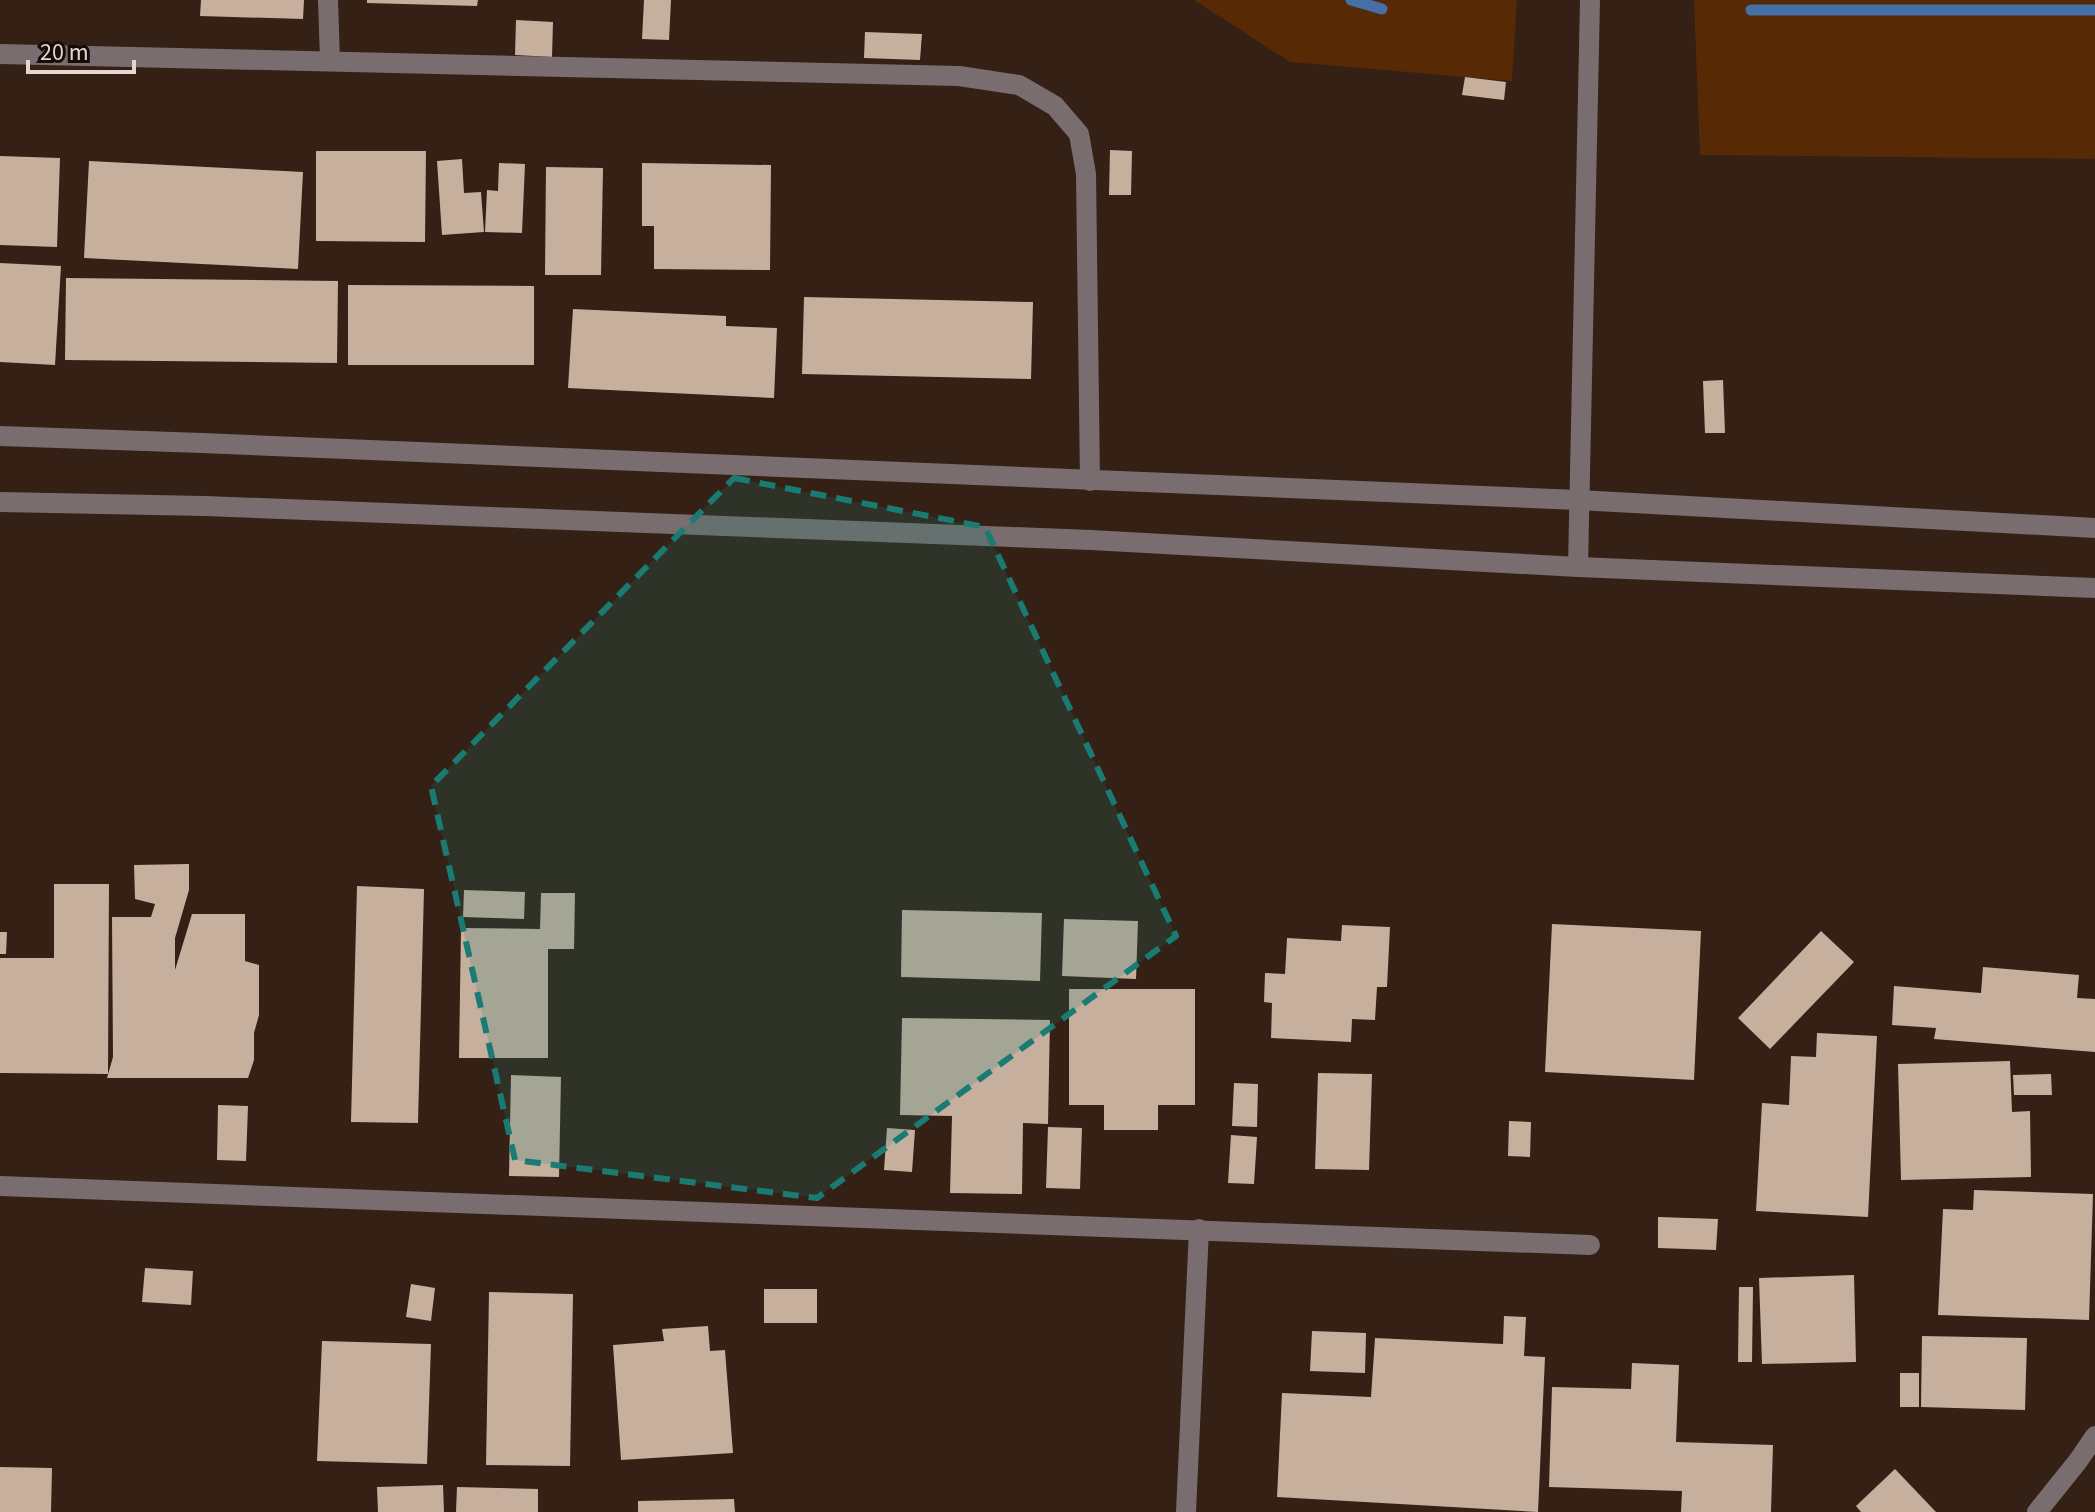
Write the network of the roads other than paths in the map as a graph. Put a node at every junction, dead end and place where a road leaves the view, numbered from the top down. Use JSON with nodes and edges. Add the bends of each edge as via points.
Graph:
{"nodes":[{"id":1,"x":328,"y":0,"type":"edge"},
{"id":2,"x":1590,"y":0,"type":"edge"},
{"id":3,"x":0,"y":54,"type":"edge"},
{"id":4,"x":330,"y":61,"type":"junction"},
{"id":5,"x":0,"y":436,"type":"edge"},
{"id":6,"x":1090,"y":481,"type":"junction"},
{"id":7,"x":1578,"y":500,"type":"junction"},
{"id":8,"x":0,"y":502,"type":"edge"},
{"id":9,"x":2095,"y":528,"type":"edge"},
{"id":10,"x":1578,"y":567,"type":"junction"},
{"id":11,"x":2095,"y":588,"type":"edge"},
{"id":12,"x":0,"y":1186,"type":"edge"},
{"id":13,"x":1199,"y":1229,"type":"junction"},
{"id":14,"x":1590,"y":1245,"type":"dead end"},
{"id":15,"x":2095,"y":1436,"type":"edge"},
{"id":16,"x":1186,"y":1512,"type":"edge"},
{"id":17,"x":2037,"y":1512,"type":"edge"}],
"edges":[{"from":1,"to":4,"type":"street"},
{"from":2,"to":7,"type":"street"},
{"from":3,"to":4,"type":"street"},
{"from":4,"to":6,"type":"street","via":[[959,76],[1019,85],[1055,106],[1079,134],[1084,161]]},
{"from":5,"to":6,"type":"street"},
{"from":6,"to":7,"type":"street"},
{"from":7,"to":9,"type":"street"},
{"from":7,"to":10,"type":"street"},
{"from":8,"to":10,"type":"street","via":[[1091,540]]},
{"from":10,"to":11,"type":"street"},
{"from":12,"to":13,"type":"street"},
{"from":13,"to":14,"type":"street"},
{"from":13,"to":16,"type":"street"},
{"from":15,"to":17,"type":"street"}]}
